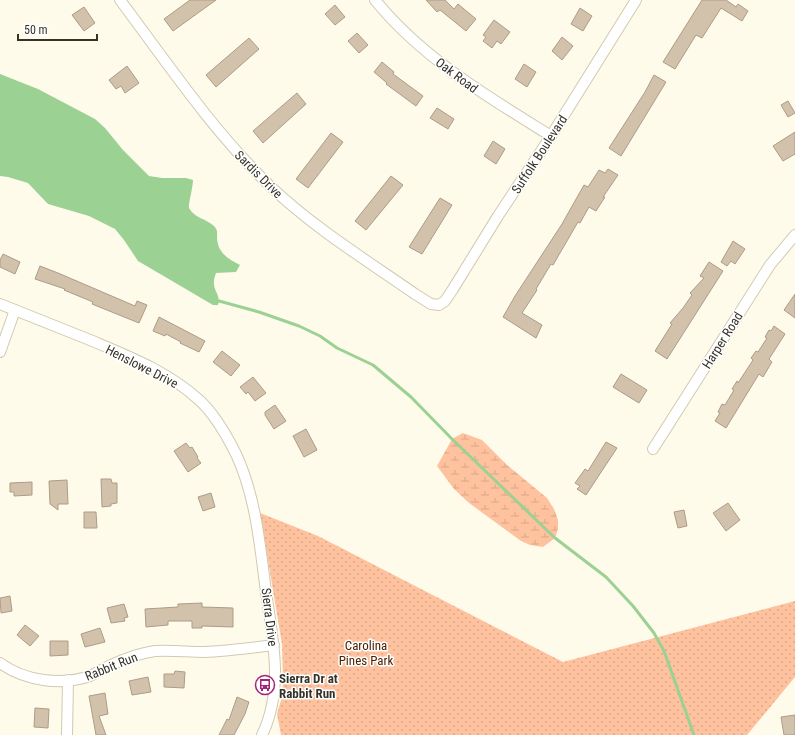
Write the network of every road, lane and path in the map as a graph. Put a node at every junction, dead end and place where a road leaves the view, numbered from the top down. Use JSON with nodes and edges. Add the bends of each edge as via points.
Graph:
{"nodes":[{"id":1,"x":120,"y":0,"type":"edge"},
{"id":2,"x":375,"y":0,"type":"edge"},
{"id":3,"x":636,"y":0,"type":"edge"},
{"id":4,"x":551,"y":136,"type":"junction"},
{"id":5,"x":795,"y":235,"type":"edge"},
{"id":6,"x":0,"y":304,"type":"edge"},
{"id":7,"x":439,"y":305,"type":"joint"},
{"id":8,"x":15,"y":310,"type":"junction"},
{"id":9,"x":0,"y":352,"type":"edge"},
{"id":10,"x":653,"y":449,"type":"dead end"},
{"id":11,"x":251,"y":498,"type":"joint"},
{"id":12,"x":274,"y":645,"type":"junction"},
{"id":13,"x":0,"y":662,"type":"edge"},
{"id":14,"x":68,"y":680,"type":"junction"},
{"id":15,"x":67,"y":735,"type":"edge"},
{"id":16,"x":262,"y":735,"type":"edge"}],
"edges":[{"from":1,"to":7,"type":"street","name":"Sardis Drive","via":[[209,119],[234,150],[270,186],[314,223],[415,294],[431,304]]},
{"from":2,"to":4,"type":"street","name":"Oak Road","via":[[428,53],[486,97]]},
{"from":3,"to":4,"type":"street","name":"Suffolk Boulevard"},
{"from":4,"to":7,"type":"street","name":"Suffolk Boulevard","via":[[453,289]]},
{"from":5,"to":10,"type":"street","name":"Harper Road","via":[[770,265]]},
{"from":6,"to":8,"type":"street","name":"Henslowe Drive"},
{"from":8,"to":9,"type":"street"},
{"from":8,"to":11,"type":"street","name":"Henslowe Drive","via":[[134,358],[184,387],[200,400],[229,441]]},
{"from":11,"to":12,"type":"street","name":"Sierra Drive"},
{"from":12,"to":14,"type":"street","name":"Rabbit Run","via":[[202,652],[148,652],[126,658],[91,675]]},
{"from":12,"to":16,"type":"street","name":"Sierra Drive","via":[[274,698],[271,715]]},
{"from":13,"to":14,"type":"street","name":"Rabbit Run","via":[[9,669],[28,676],[50,681]]},
{"from":14,"to":15,"type":"street"}]}
